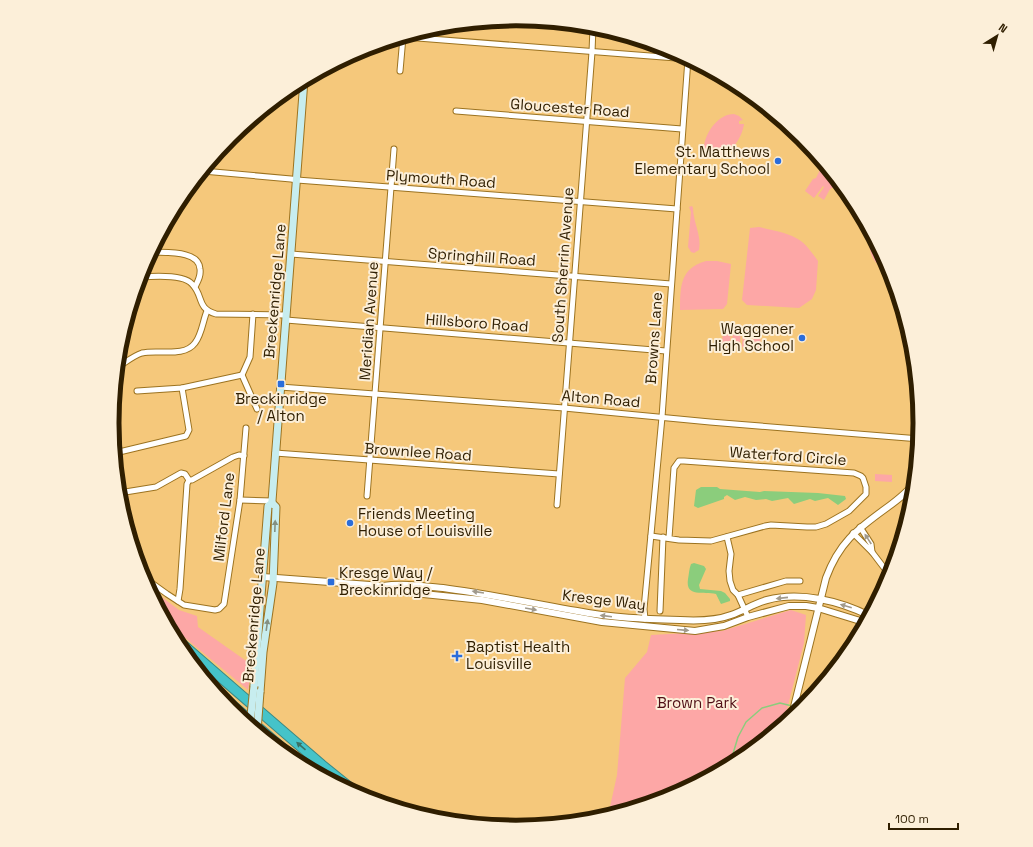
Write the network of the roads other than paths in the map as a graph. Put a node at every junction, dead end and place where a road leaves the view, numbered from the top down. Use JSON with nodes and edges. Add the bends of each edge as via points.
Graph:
{"nodes":[{"id":1,"x":593,"y":34,"type":"edge"},
{"id":2,"x":422,"y":38,"type":"edge"},
{"id":3,"x":403,"y":43,"type":"edge"},
{"id":4,"x":592,"y":52,"type":"junction"},
{"id":5,"x":673,"y":58,"type":"edge"},
{"id":6,"x":687,"y":65,"type":"edge"},
{"id":7,"x":400,"y":71,"type":"dead end"},
{"id":8,"x":303,"y":88,"type":"edge"},
{"id":9,"x":456,"y":111,"type":"dead end"},
{"id":10,"x":587,"y":122,"type":"junction"},
{"id":11,"x":682,"y":129,"type":"junction"},
{"id":12,"x":394,"y":149,"type":"dead end"},
{"id":13,"x":209,"y":172,"type":"edge"},
{"id":14,"x":297,"y":180,"type":"junction"},
{"id":15,"x":391,"y":188,"type":"junction"},
{"id":16,"x":580,"y":202,"type":"junction"},
{"id":17,"x":676,"y":209,"type":"junction"},
{"id":18,"x":158,"y":253,"type":"edge"},
{"id":19,"x":291,"y":254,"type":"junction"},
{"id":20,"x":385,"y":261,"type":"junction"},
{"id":21,"x":575,"y":276,"type":"junction"},
{"id":22,"x":147,"y":277,"type":"edge"},
{"id":23,"x":671,"y":284,"type":"junction"},
{"id":24,"x":195,"y":287,"type":"junction"},
{"id":25,"x":207,"y":310,"type":"junction"},
{"id":26,"x":254,"y":314,"type":"junction"},
{"id":27,"x":286,"y":317,"type":"junction"},
{"id":28,"x":380,"y":328,"type":"junction"},
{"id":29,"x":570,"y":342,"type":"junction"},
{"id":30,"x":666,"y":350,"type":"junction"},
{"id":31,"x":124,"y":364,"type":"edge"},
{"id":32,"x":242,"y":375,"type":"junction"},
{"id":33,"x":280,"y":387,"type":"junction"},
{"id":34,"x":182,"y":388,"type":"junction"},
{"id":35,"x":137,"y":391,"type":"dead end"},
{"id":36,"x":375,"y":394,"type":"junction"},
{"id":37,"x":564,"y":408,"type":"junction"},
{"id":38,"x":257,"y":409,"type":"dead end"},
{"id":39,"x":662,"y":417,"type":"junction"},
{"id":40,"x":246,"y":428,"type":"dead end"},
{"id":41,"x":913,"y":439,"type":"edge"},
{"id":42,"x":120,"y":453,"type":"edge"},
{"id":43,"x":275,"y":453,"type":"junction"},
{"id":44,"x":244,"y":456,"type":"junction"},
{"id":45,"x":369,"y":460,"type":"junction"},
{"id":46,"x":559,"y":474,"type":"junction"},
{"id":47,"x":189,"y":480,"type":"junction"},
{"id":48,"x":908,"y":489,"type":"edge"},
{"id":49,"x":125,"y":492,"type":"edge"},
{"id":50,"x":367,"y":496,"type":"dead end"},
{"id":51,"x":240,"y":500,"type":"junction"},
{"id":52,"x":272,"y":502,"type":"junction"},
{"id":53,"x":557,"y":505,"type":"dead end"},
{"id":54,"x":860,"y":527,"type":"junction"},
{"id":55,"x":853,"y":533,"type":"junction"},
{"id":56,"x":651,"y":536,"type":"junction"},
{"id":57,"x":727,"y":537,"type":"junction"},
{"id":58,"x":666,"y":538,"type":"junction"},
{"id":59,"x":872,"y":552,"type":"junction"},
{"id":60,"x":886,"y":571,"type":"edge"},
{"id":61,"x":263,"y":577,"type":"junction"},
{"id":62,"x":273,"y":578,"type":"junction"},
{"id":63,"x":800,"y":581,"type":"dead end"},
{"id":64,"x":152,"y":583,"type":"edge"},
{"id":65,"x":383,"y":586,"type":"junction"},
{"id":66,"x":738,"y":595,"type":"junction"},
{"id":67,"x":820,"y":600,"type":"junction"},
{"id":68,"x":178,"y":601,"type":"junction"},
{"id":69,"x":818,"y":608,"type":"junction"},
{"id":70,"x":745,"y":609,"type":"junction"},
{"id":71,"x":660,"y":611,"type":"dead end"},
{"id":72,"x":865,"y":614,"type":"edge"},
{"id":73,"x":748,"y":617,"type":"junction"},
{"id":74,"x":645,"y":619,"type":"junction"},
{"id":75,"x":861,"y":622,"type":"edge"},
{"id":76,"x":192,"y":653,"type":"edge"},
{"id":77,"x":793,"y":709,"type":"edge"},
{"id":78,"x":251,"y":719,"type":"edge"},
{"id":79,"x":257,"y":724,"type":"edge"},
{"id":80,"x":342,"y":780,"type":"edge"}],
"edges":[{"from":1,"to":4,"type":"street","name":"South Sherrin Avenue"},
{"from":2,"to":4,"type":"street"},
{"from":3,"to":7,"type":"street"},
{"from":4,"to":5,"type":"street"},
{"from":4,"to":10,"type":"street","name":"South Sherrin Avenue"},
{"from":6,"to":11,"type":"street","name":"Browns Lane"},
{"from":8,"to":14,"type":"main road","name":"Breckenridge Lane"},
{"from":9,"to":10,"type":"street","name":"Gloucester Road"},
{"from":10,"to":11,"type":"street","name":"Gloucester Road"},
{"from":10,"to":16,"type":"street","name":"South Sherrin Avenue"},
{"from":11,"to":17,"type":"street","name":"Browns Lane"},
{"from":12,"to":15,"type":"street","name":"Meridian Avenue"},
{"from":13,"to":14,"type":"street","name":"Plymouth Road"},
{"from":14,"to":15,"type":"street","name":"Plymouth Road"},
{"from":14,"to":19,"type":"main road","name":"Breckenridge Lane"},
{"from":15,"to":16,"type":"street","name":"Plymouth Road"},
{"from":15,"to":20,"type":"street","name":"Meridian Avenue"},
{"from":16,"to":17,"type":"street","name":"Plymouth Road"},
{"from":16,"to":21,"type":"street","name":"South Sherrin Avenue"},
{"from":17,"to":23,"type":"street","name":"Browns Lane"},
{"from":18,"to":24,"type":"street","via":[[195,258],[200,266],[199,280]]},
{"from":19,"to":20,"type":"street","name":"Springhill Road"},
{"from":19,"to":27,"type":"main road","name":"Breckenridge Lane"},
{"from":20,"to":21,"type":"street","name":"Springhill Road"},
{"from":20,"to":28,"type":"street","name":"Meridian Avenue"},
{"from":21,"to":23,"type":"street","name":"Springhill Road"},
{"from":21,"to":29,"type":"street","name":"South Sherrin Avenue"},
{"from":22,"to":24,"type":"street","via":[[177,278],[188,281]]},
{"from":23,"to":30,"type":"street","name":"Browns Lane"},
{"from":24,"to":25,"type":"street"},
{"from":25,"to":26,"type":"street","name":"Hillsboro Road","via":[[224,315]]},
{"from":25,"to":31,"type":"street","via":[[199,336],[191,347],[176,352],[140,354]]},
{"from":26,"to":27,"type":"street","name":"Hillsboro Road"},
{"from":26,"to":32,"type":"street","via":[[250,358]]},
{"from":27,"to":28,"type":"street","name":"Hillsboro Road"},
{"from":27,"to":33,"type":"main road","name":"Breckenridge Lane"},
{"from":28,"to":29,"type":"street","name":"Hillsboro Road"},
{"from":28,"to":36,"type":"street","name":"Meridian Avenue"},
{"from":29,"to":30,"type":"street","name":"Hillsboro Road"},
{"from":29,"to":37,"type":"street","name":"South Sherrin Avenue"},
{"from":30,"to":39,"type":"street","name":"Browns Lane"},
{"from":32,"to":34,"type":"street"},
{"from":32,"to":38,"type":"street"},
{"from":33,"to":36,"type":"street","name":"Alton Road"},
{"from":33,"to":43,"type":"main road","name":"Breckenridge Lane"},
{"from":34,"to":35,"type":"street"},
{"from":34,"to":42,"type":"street","via":[[189,430],[186,436]]},
{"from":36,"to":37,"type":"street","name":"Alton Road"},
{"from":36,"to":45,"type":"street","name":"Meridian Avenue"},
{"from":37,"to":39,"type":"street","name":"Alton Road"},
{"from":37,"to":46,"type":"street","name":"South Sherrin Avenue"},
{"from":39,"to":41,"type":"street","name":"Alton Road"},
{"from":39,"to":56,"type":"street","name":"Browns Lane"},
{"from":40,"to":44,"type":"street","name":"Milford Lane"},
{"from":43,"to":45,"type":"street","name":"Brownlee Road"},
{"from":43,"to":52,"type":"main road","name":"Breckenridge Lane"},
{"from":44,"to":47,"type":"street","via":[[237,456]]},
{"from":44,"to":51,"type":"street","name":"Milford Lane"},
{"from":45,"to":46,"type":"street","name":"Brownlee Road"},
{"from":45,"to":50,"type":"street","name":"Meridian Avenue"},
{"from":46,"to":53,"type":"street","name":"South Sherrin Avenue"},
{"from":47,"to":49,"type":"street","via":[[181,473],[156,487]]},
{"from":47,"to":68,"type":"street"},
{"from":48,"to":54,"type":"street"},
{"from":51,"to":52,"type":"street"},
{"from":51,"to":68,"type":"street","name":"Milford Lane","via":[[222,607],[213,610],[184,605]]},
{"from":52,"to":61,"type":"main road","name":"Breckenridge Lane","via":[[268,506]]},
{"from":62,"to":52,"type":"main road","name":"Breckenridge Lane","one_way":true,"via":[[276,507]]},
{"from":54,"to":55,"type":"street"},
{"from":59,"to":54,"type":"street","one_way":true,"via":[[871,544]]},
{"from":55,"to":59,"type":"street"},
{"from":55,"to":67,"type":"street","via":[[834,559]]},
{"from":56,"to":58,"type":"street","name":"Waterford Circle"},
{"from":56,"to":74,"type":"street","name":"Browns Lane"},
{"from":57,"to":58,"type":"street","name":"Waterford Circle","via":[[708,542]]},
{"from":57,"to":58,"type":"street","name":"Waterford Circle","via":[[771,525],[807,528],[826,524],[849,511],[866,494],[863,478],[854,473],[679,461],[674,468]]},
{"from":57,"to":66,"type":"street","via":[[731,554],[730,581]]},
{"from":58,"to":71,"type":"street"},
{"from":59,"to":60,"type":"street"},
{"from":61,"to":62,"type":"street","name":"Kresge Way"},
{"from":61,"to":78,"type":"main road","name":"Breckenridge Lane","bridge":true},
{"from":62,"to":65,"type":"street","name":"Kresge Way"},
{"from":79,"to":62,"type":"main road","name":"Breckenridge Lane","one_way":true,"bridge":true},
{"from":63,"to":66,"type":"street","via":[[786,581]]},
{"from":64,"to":68,"type":"street"},
{"from":65,"to":73,"type":"street","name":"Kresge Way","one_way":true,"via":[[394,591],[482,600],[602,622],[681,630],[716,628]]},
{"from":74,"to":65,"type":"street","name":"Kresge Way","one_way":true,"via":[[603,616],[471,591],[395,584]]},
{"from":66,"to":70,"type":"street"},
{"from":67,"to":69,"type":"street"},
{"from":67,"to":70,"type":"street","name":"Kresge Way","one_way":true,"via":[[806,597],[778,598]]},
{"from":72,"to":67,"type":"street","name":"Kresge Way","one_way":true,"via":[[850,607]]},
{"from":69,"to":73,"type":"street","name":"Kresge Way","via":[[789,606]]},
{"from":69,"to":75,"type":"street","name":"Kresge Way"},
{"from":69,"to":77,"type":"street"},
{"from":70,"to":73,"type":"street"},
{"from":70,"to":74,"type":"street","name":"Kresge Way","via":[[729,616],[706,620]]},
{"from":80,"to":76,"type":"highway","one_way":true}]}
